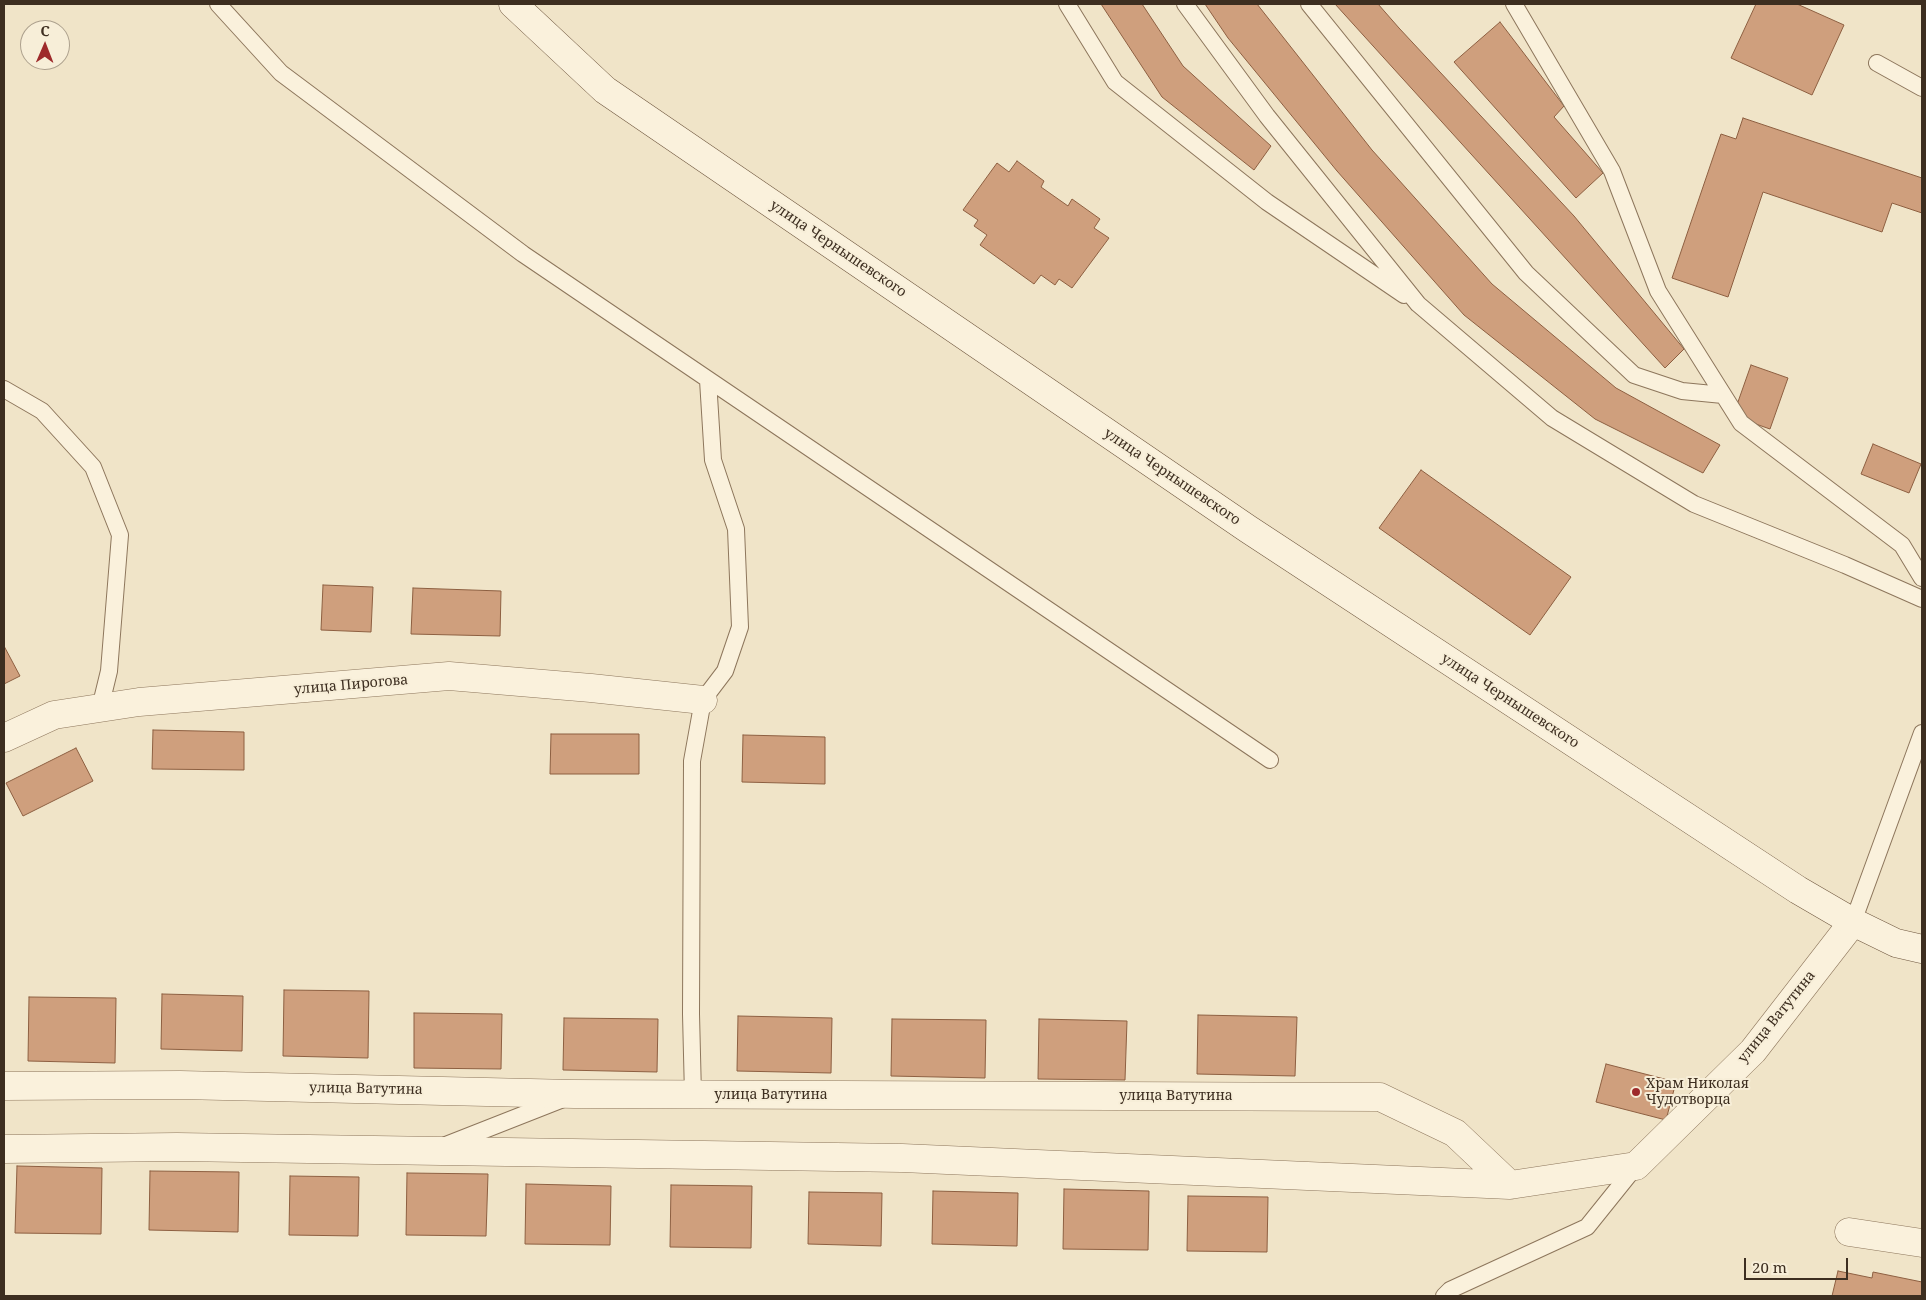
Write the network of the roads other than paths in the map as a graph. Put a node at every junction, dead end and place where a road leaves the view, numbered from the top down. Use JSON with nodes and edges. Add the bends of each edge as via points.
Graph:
{"nodes":[{"id":1,"x":218,"y":4,"type":"edge"},
{"id":2,"x":513,"y":4,"type":"edge"},
{"id":3,"x":1067,"y":4,"type":"edge"},
{"id":4,"x":1185,"y":4,"type":"edge"},
{"id":5,"x":1309,"y":4,"type":"edge"},
{"id":6,"x":1514,"y":4,"type":"edge"},
{"id":7,"x":1877,"y":63,"type":"dead end"},
{"id":8,"x":1922,"y":88,"type":"edge"},
{"id":9,"x":1418,"y":304,"type":"junction"},
{"id":10,"x":708,"y":380,"type":"junction"},
{"id":11,"x":4,"y":390,"type":"edge"},
{"id":12,"x":1723,"y":395,"type":"junction"},
{"id":13,"x":1922,"y":578,"type":"edge"},
{"id":14,"x":1922,"y":599,"type":"edge"},
{"id":15,"x":704,"y":700,"type":"junction"},
{"id":16,"x":100,"y":708,"type":"junction"},
{"id":17,"x":1922,"y":733,"type":"edge"},
{"id":18,"x":4,"y":738,"type":"edge"},
{"id":19,"x":1270,"y":760,"type":"dead end"},
{"id":20,"x":1853,"y":922,"type":"junction"},
{"id":21,"x":1922,"y":950,"type":"edge"},
{"id":22,"x":4,"y":1086,"type":"edge"},
{"id":23,"x":574,"y":1094,"type":"junction"},
{"id":24,"x":693,"y":1095,"type":"junction"},
{"id":25,"x":4,"y":1149,"type":"edge"},
{"id":26,"x":433,"y":1151,"type":"junction"},
{"id":27,"x":1636,"y":1166,"type":"junction"},
{"id":28,"x":1510,"y":1185,"type":"junction"},
{"id":29,"x":1849,"y":1232,"type":"dead end"},
{"id":30,"x":1922,"y":1244,"type":"edge"},
{"id":31,"x":1444,"y":1296,"type":"edge"}],
"edges":[{"from":1,"to":10,"type":"lane","via":[[282,73],[523,254]]},
{"from":2,"to":20,"type":"street","name":"улица Чернышевского","via":[[606,90],[630,107],[1248,529],[1798,890]]},
{"from":3,"to":9,"type":"lane","via":[[1115,82],[1267,202]]},
{"from":4,"to":9,"type":"lane","via":[[1267,116]]},
{"from":5,"to":12,"type":"lane","via":[[1526,273],[1634,375],[1682,391]]},
{"from":6,"to":12,"type":"lane","via":[[1612,170],[1658,291]]},
{"from":7,"to":8,"type":"lane"},
{"from":9,"to":14,"type":"lane","via":[[1552,418],[1694,504]]},
{"from":10,"to":15,"type":"lane","via":[[713,460],[736,529],[740,626],[724,671]]},
{"from":10,"to":19,"type":"lane"},
{"from":11,"to":16,"type":"lane","via":[[42,411],[93,467],[120,535],[109,671]]},
{"from":12,"to":13,"type":"lane","via":[[1742,423],[1902,546]]},
{"from":15,"to":16,"type":"street","name":"улица Пирогова","via":[[448,676]]},
{"from":15,"to":24,"type":"lane","via":[[692,761]]},
{"from":16,"to":18,"type":"street","name":"улица Пирогова","via":[[54,715]]},
{"from":17,"to":20,"type":"lane"},
{"from":20,"to":21,"type":"street","name":"улица Чернышевского"},
{"from":20,"to":27,"type":"street","name":"улица Ватутина","via":[[1753,1051]]},
{"from":22,"to":23,"type":"street","name":"улица Ватутина","via":[[180,1084]]},
{"from":23,"to":24,"type":"street","name":"улица Ватутина"},
{"from":23,"to":26,"type":"lane"},
{"from":24,"to":28,"type":"street","name":"улица Ватутина","via":[[1380,1097],[1455,1133]]},
{"from":25,"to":26,"type":"street","via":[[177,1147]]},
{"from":26,"to":28,"type":"street","via":[[902,1158]]},
{"from":27,"to":28,"type":"street"},
{"from":27,"to":31,"type":"lane","via":[[1587,1227],[1450,1290]]},
{"from":29,"to":30,"type":"street"}]}
